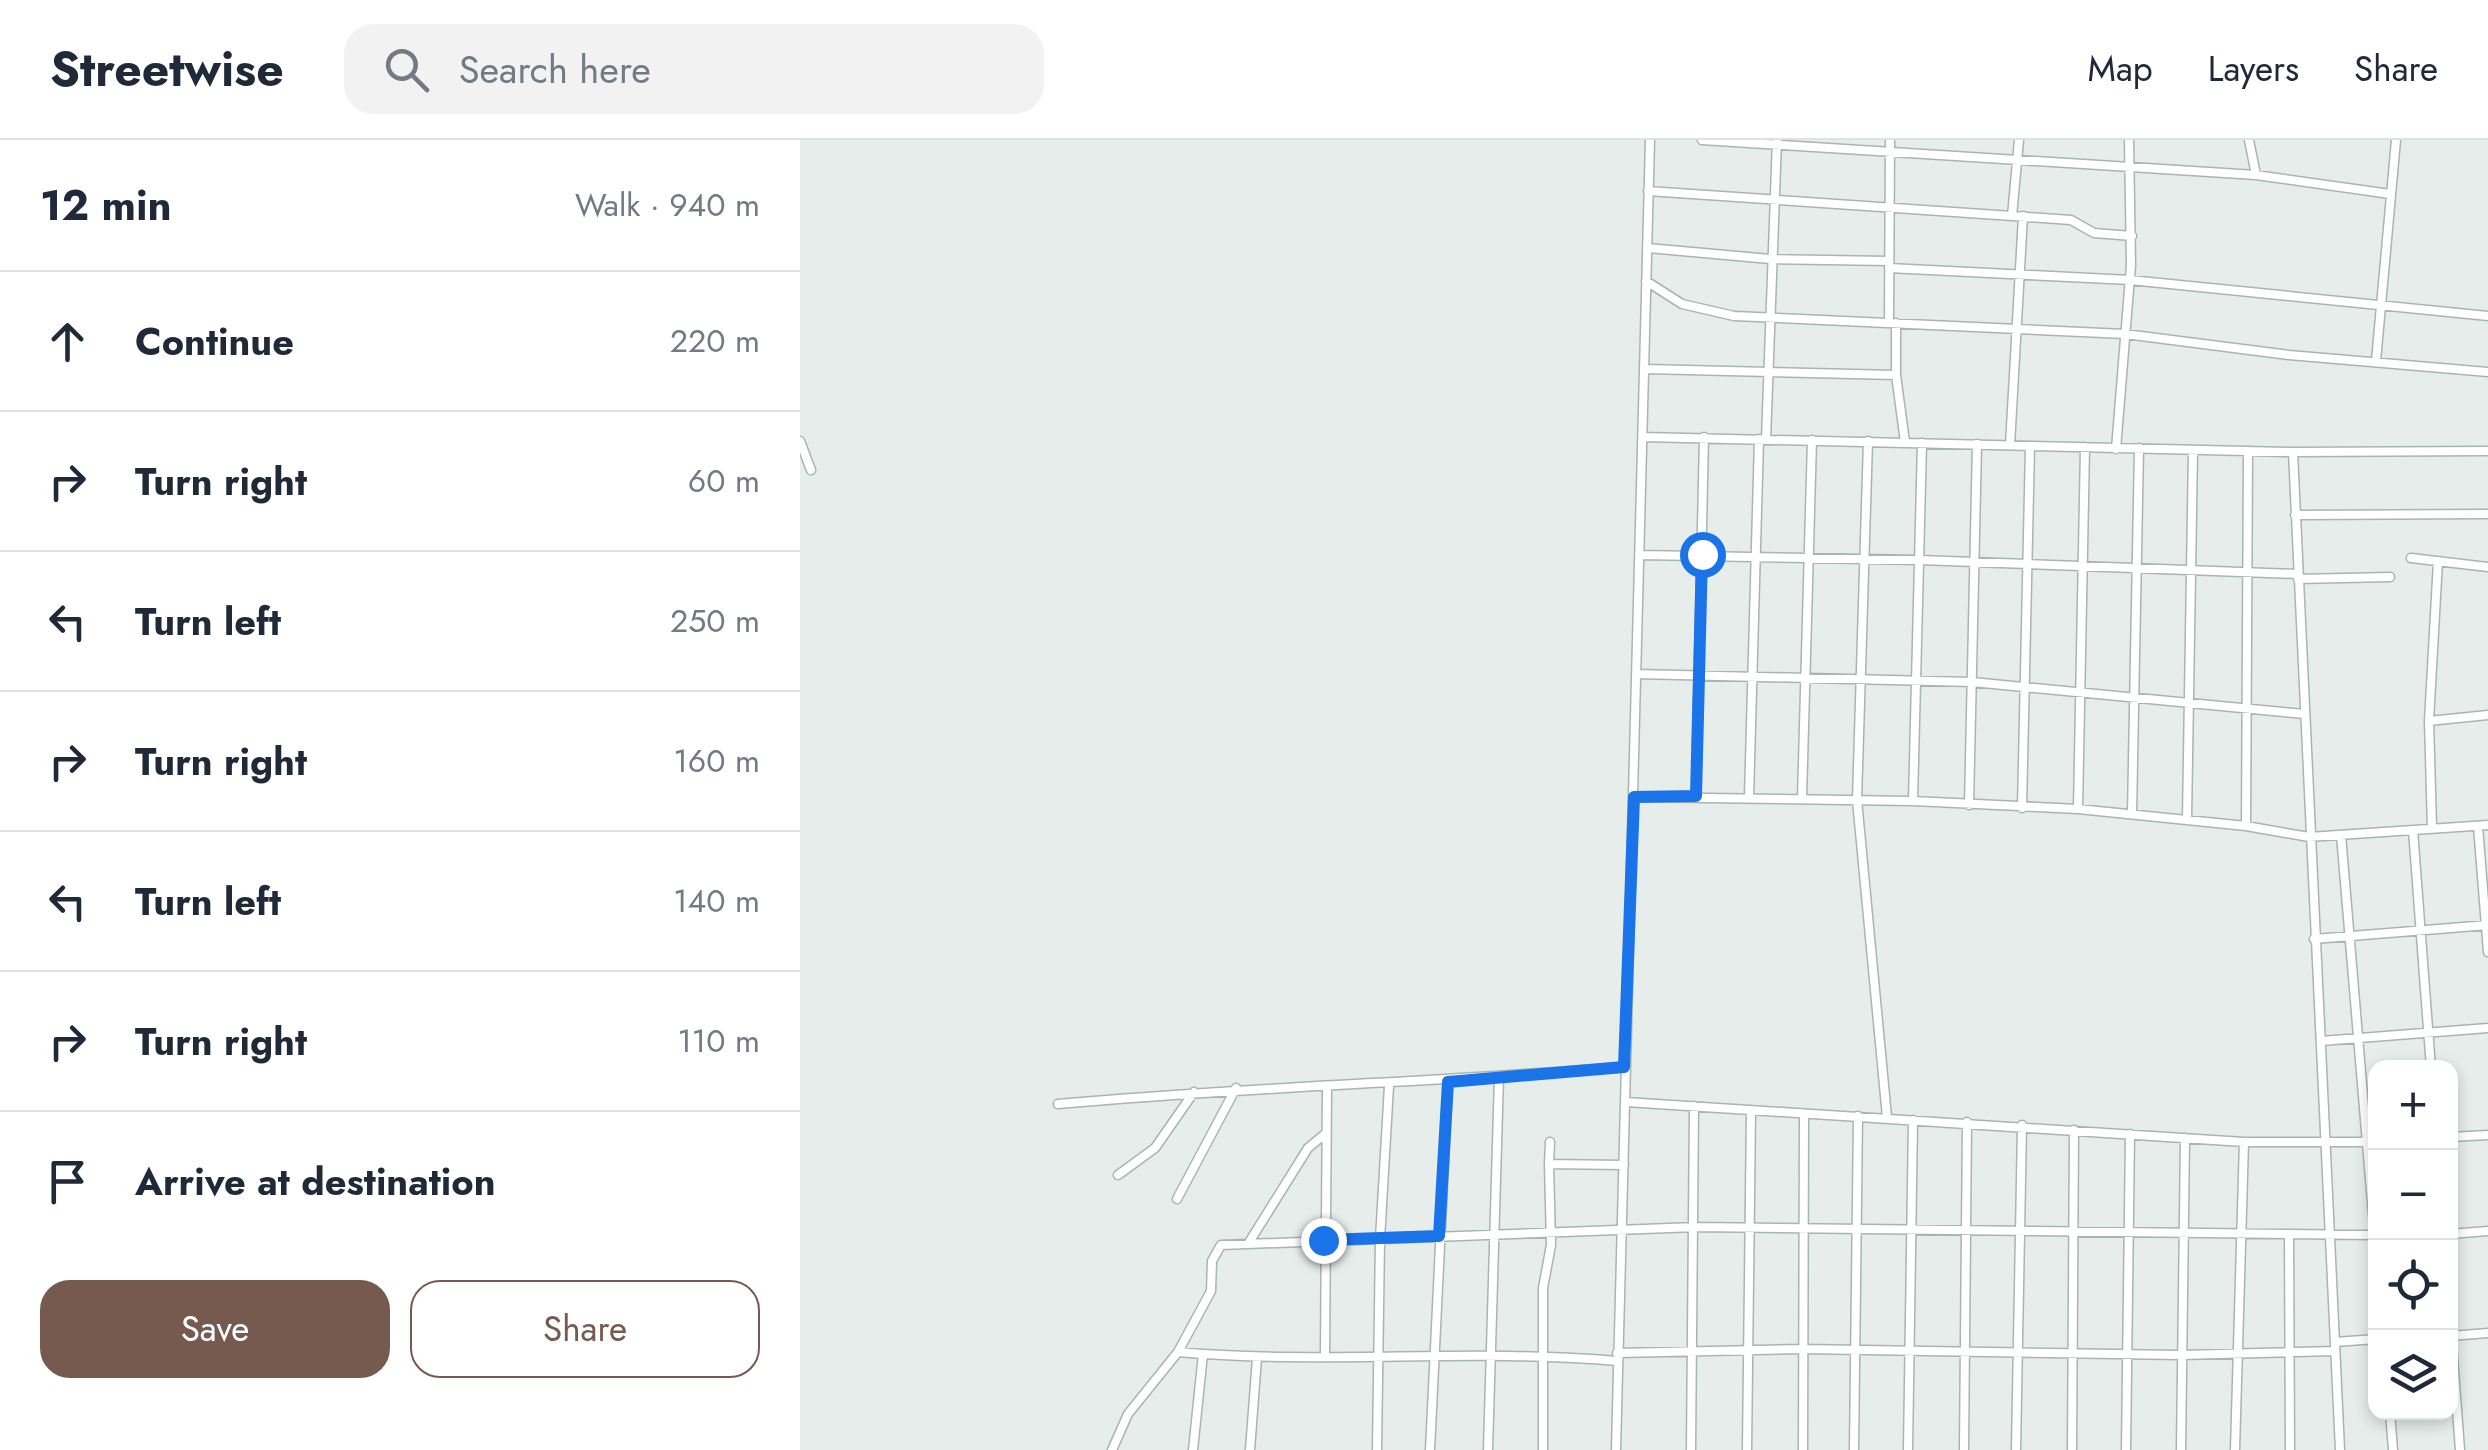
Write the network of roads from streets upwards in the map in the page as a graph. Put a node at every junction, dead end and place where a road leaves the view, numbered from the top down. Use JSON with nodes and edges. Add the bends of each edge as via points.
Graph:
{"nodes":[{"id":1,"x":1650,"y":140,"type":"edge"},
{"id":2,"x":1702,"y":140,"type":"edge"},
{"id":3,"x":2019,"y":140,"type":"edge"},
{"id":4,"x":2129,"y":140,"type":"edge"},
{"id":5,"x":2249,"y":140,"type":"edge"},
{"id":6,"x":2396,"y":140,"type":"edge"},
{"id":7,"x":1778,"y":142,"type":"edge"},
{"id":8,"x":1890,"y":145,"type":"edge"},
{"id":9,"x":2018,"y":160,"type":"junction"},
{"id":10,"x":2128,"y":168,"type":"junction"},
{"id":11,"x":2256,"y":174,"type":"junction"},
{"id":12,"x":1648,"y":191,"type":"junction"},
{"id":13,"x":2390,"y":194,"type":"junction"},
{"id":14,"x":1775,"y":202,"type":"junction"},
{"id":15,"x":1890,"y":210,"type":"junction"},
{"id":16,"x":2012,"y":216,"type":"junction"},
{"id":17,"x":2023,"y":216,"type":"junction"},
{"id":18,"x":2132,"y":236,"type":"junction"},
{"id":19,"x":1648,"y":248,"type":"junction"},
{"id":20,"x":1770,"y":258,"type":"junction"},
{"id":21,"x":1889,"y":264,"type":"junction"},
{"id":22,"x":2021,"y":275,"type":"junction"},
{"id":23,"x":2130,"y":280,"type":"junction"},
{"id":24,"x":1646,"y":281,"type":"junction"},
{"id":25,"x":2380,"y":304,"type":"junction"},
{"id":26,"x":1770,"y":316,"type":"junction"},
{"id":27,"x":2488,"y":316,"type":"edge"},
{"id":28,"x":1893,"y":322,"type":"junction"},
{"id":29,"x":2016,"y":331,"type":"junction"},
{"id":30,"x":2125,"y":334,"type":"junction"},
{"id":31,"x":2376,"y":361,"type":"junction"},
{"id":32,"x":1646,"y":369,"type":"junction"},
{"id":33,"x":1768,"y":372,"type":"junction"},
{"id":34,"x":2488,"y":372,"type":"edge"},
{"id":35,"x":1896,"y":376,"type":"junction"},
{"id":36,"x":1644,"y":437,"type":"junction"},
{"id":37,"x":1704,"y":437,"type":"junction"},
{"id":38,"x":1762,"y":439,"type":"junction"},
{"id":39,"x":800,"y":440,"type":"edge"},
{"id":40,"x":1812,"y":440,"type":"junction"},
{"id":41,"x":1868,"y":441,"type":"junction"},
{"id":42,"x":1905,"y":442,"type":"junction"},
{"id":43,"x":1922,"y":443,"type":"junction"},
{"id":44,"x":1977,"y":444,"type":"junction"},
{"id":45,"x":2010,"y":444,"type":"junction"},
{"id":46,"x":2030,"y":446,"type":"junction"},
{"id":47,"x":2085,"y":447,"type":"junction"},
{"id":48,"x":2139,"y":448,"type":"junction"},
{"id":49,"x":2487,"y":448,"type":"edge"},
{"id":50,"x":2116,"y":449,"type":"junction"},
{"id":51,"x":2193,"y":450,"type":"junction"},
{"id":52,"x":2248,"y":451,"type":"junction"},
{"id":53,"x":2292,"y":452,"type":"junction"},
{"id":54,"x":811,"y":470,"type":"dead end"},
{"id":55,"x":2488,"y":514,"type":"edge"},
{"id":56,"x":2295,"y":516,"type":"junction"},
{"id":57,"x":1702,"y":554,"type":"junction"},
{"id":58,"x":1640,"y":555,"type":"junction"},
{"id":59,"x":1757,"y":557,"type":"junction"},
{"id":60,"x":1810,"y":558,"type":"junction"},
{"id":61,"x":2411,"y":558,"type":"dead end"},
{"id":62,"x":1864,"y":559,"type":"junction"},
{"id":63,"x":1920,"y":560,"type":"junction"},
{"id":64,"x":2438,"y":560,"type":"junction"},
{"id":65,"x":1974,"y":564,"type":"junction"},
{"id":66,"x":2025,"y":565,"type":"junction"},
{"id":67,"x":2083,"y":567,"type":"junction"},
{"id":68,"x":2488,"y":567,"type":"edge"},
{"id":69,"x":2136,"y":569,"type":"junction"},
{"id":70,"x":2191,"y":570,"type":"junction"},
{"id":71,"x":2246,"y":572,"type":"junction"},
{"id":72,"x":2298,"y":576,"type":"junction"},
{"id":73,"x":2390,"y":577,"type":"dead end"},
{"id":74,"x":1637,"y":674,"type":"junction"},
{"id":75,"x":1698,"y":674,"type":"junction"},
{"id":76,"x":1756,"y":676,"type":"junction"},
{"id":77,"x":1807,"y":677,"type":"junction"},
{"id":78,"x":1860,"y":678,"type":"junction"},
{"id":79,"x":1915,"y":680,"type":"junction"},
{"id":80,"x":1972,"y":682,"type":"junction"},
{"id":81,"x":2023,"y":686,"type":"junction"},
{"id":82,"x":2082,"y":691,"type":"junction"},
{"id":83,"x":2135,"y":696,"type":"junction"},
{"id":84,"x":2192,"y":703,"type":"junction"},
{"id":85,"x":2246,"y":710,"type":"junction"},
{"id":86,"x":2304,"y":714,"type":"junction"},
{"id":87,"x":2488,"y":716,"type":"edge"},
{"id":88,"x":2429,"y":722,"type":"junction"},
{"id":89,"x":1696,"y":796,"type":"junction"},
{"id":90,"x":1634,"y":797,"type":"junction"},
{"id":91,"x":1749,"y":797,"type":"junction"},
{"id":92,"x":1802,"y":798,"type":"junction"},
{"id":93,"x":1857,"y":800,"type":"junction"},
{"id":94,"x":1913,"y":801,"type":"junction"},
{"id":95,"x":1969,"y":805,"type":"junction"},
{"id":96,"x":2022,"y":808,"type":"junction"},
{"id":97,"x":2078,"y":809,"type":"junction"},
{"id":98,"x":2132,"y":814,"type":"junction"},
{"id":99,"x":2187,"y":819,"type":"junction"},
{"id":100,"x":2246,"y":826,"type":"junction"},
{"id":101,"x":2483,"y":826,"type":"edge"},
{"id":102,"x":2432,"y":828,"type":"junction"},
{"id":103,"x":2413,"y":830,"type":"junction"},
{"id":104,"x":2341,"y":836,"type":"junction"},
{"id":105,"x":2309,"y":837,"type":"junction"},
{"id":106,"x":2487,"y":926,"type":"edge"},
{"id":107,"x":2418,"y":931,"type":"junction"},
{"id":108,"x":2348,"y":935,"type":"junction"},
{"id":109,"x":2314,"y":939,"type":"junction"},
{"id":110,"x":2488,"y":952,"type":"edge"},
{"id":111,"x":2488,"y":1028,"type":"edge"},
{"id":112,"x":2428,"y":1033,"type":"junction"},
{"id":113,"x":2357,"y":1037,"type":"junction"},
{"id":114,"x":2321,"y":1040,"type":"junction"},
{"id":115,"x":2430,"y":1060,"type":"edge"},
{"id":116,"x":1624,"y":1067,"type":"junction"},
{"id":117,"x":1499,"y":1077,"type":"junction"},
{"id":118,"x":1448,"y":1082,"type":"junction"},
{"id":119,"x":1389,"y":1086,"type":"junction"},
{"id":120,"x":1236,"y":1088,"type":"junction"},
{"id":121,"x":1328,"y":1089,"type":"junction"},
{"id":122,"x":1194,"y":1092,"type":"junction"},
{"id":123,"x":1626,"y":1102,"type":"junction"},
{"id":124,"x":1058,"y":1104,"type":"dead end"},
{"id":125,"x":1694,"y":1106,"type":"junction"},
{"id":126,"x":1751,"y":1110,"type":"junction"},
{"id":127,"x":1804,"y":1114,"type":"junction"},
{"id":128,"x":1858,"y":1116,"type":"junction"},
{"id":129,"x":1887,"y":1117,"type":"junction"},
{"id":130,"x":1913,"y":1120,"type":"junction"},
{"id":131,"x":2368,"y":1120,"type":"edge"},
{"id":132,"x":1967,"y":1122,"type":"junction"},
{"id":133,"x":2022,"y":1125,"type":"junction"},
{"id":134,"x":2074,"y":1130,"type":"junction"},
{"id":135,"x":1325,"y":1134,"type":"junction"},
{"id":136,"x":2130,"y":1134,"type":"junction"},
{"id":137,"x":2488,"y":1135,"type":"edge"},
{"id":138,"x":2458,"y":1137,"type":"edge"},
{"id":139,"x":2185,"y":1138,"type":"junction"},
{"id":140,"x":1550,"y":1142,"type":"dead end"},
{"id":141,"x":2244,"y":1142,"type":"junction"},
{"id":142,"x":2368,"y":1142,"type":"edge"},
{"id":143,"x":2328,"y":1144,"type":"junction"},
{"id":144,"x":1550,"y":1164,"type":"junction"},
{"id":145,"x":1624,"y":1165,"type":"junction"},
{"id":146,"x":1118,"y":1175,"type":"dead end"},
{"id":147,"x":1177,"y":1199,"type":"dead end"},
{"id":148,"x":1696,"y":1228,"type":"junction"},
{"id":149,"x":1751,"y":1228,"type":"junction"},
{"id":150,"x":1804,"y":1228,"type":"junction"},
{"id":151,"x":1856,"y":1228,"type":"junction"},
{"id":152,"x":1623,"y":1229,"type":"junction"},
{"id":153,"x":1910,"y":1229,"type":"junction"},
{"id":154,"x":1969,"y":1230,"type":"junction"},
{"id":155,"x":2020,"y":1231,"type":"junction"},
{"id":156,"x":2488,"y":1231,"type":"edge"},
{"id":157,"x":1550,"y":1232,"type":"junction"},
{"id":158,"x":2076,"y":1232,"type":"junction"},
{"id":159,"x":2129,"y":1232,"type":"junction"},
{"id":160,"x":2182,"y":1233,"type":"junction"},
{"id":161,"x":2458,"y":1233,"type":"edge"},
{"id":162,"x":2240,"y":1234,"type":"junction"},
{"id":163,"x":1493,"y":1235,"type":"junction"},
{"id":164,"x":2289,"y":1235,"type":"junction"},
{"id":165,"x":2368,"y":1235,"type":"edge"},
{"id":166,"x":1439,"y":1236,"type":"junction"},
{"id":167,"x":2330,"y":1236,"type":"junction"},
{"id":168,"x":1380,"y":1238,"type":"junction"},
{"id":169,"x":1323,"y":1240,"type":"junction"},
{"id":170,"x":1248,"y":1244,"type":"junction"},
{"id":171,"x":2488,"y":1333,"type":"edge"},
{"id":172,"x":2458,"y":1335,"type":"edge"},
{"id":173,"x":2368,"y":1341,"type":"edge"},
{"id":174,"x":2335,"y":1347,"type":"junction"},
{"id":175,"x":1802,"y":1349,"type":"junction"},
{"id":176,"x":1854,"y":1350,"type":"junction"},
{"id":177,"x":1910,"y":1350,"type":"junction"},
{"id":178,"x":1967,"y":1350,"type":"junction"},
{"id":179,"x":1694,"y":1351,"type":"junction"},
{"id":180,"x":1748,"y":1351,"type":"junction"},
{"id":181,"x":2290,"y":1351,"type":"junction"},
{"id":182,"x":1178,"y":1352,"type":"junction"},
{"id":183,"x":2017,"y":1352,"type":"junction"},
{"id":184,"x":2074,"y":1352,"type":"junction"},
{"id":185,"x":1490,"y":1353,"type":"junction"},
{"id":186,"x":2238,"y":1353,"type":"junction"},
{"id":187,"x":1203,"y":1354,"type":"junction"},
{"id":188,"x":1434,"y":1354,"type":"junction"},
{"id":189,"x":2130,"y":1354,"type":"junction"},
{"id":190,"x":1325,"y":1355,"type":"junction"},
{"id":191,"x":1379,"y":1355,"type":"junction"},
{"id":192,"x":1544,"y":1355,"type":"junction"},
{"id":193,"x":2181,"y":1355,"type":"junction"},
{"id":194,"x":1617,"y":1357,"type":"junction"},
{"id":195,"x":1257,"y":1358,"type":"junction"},
{"id":196,"x":2391,"y":1420,"type":"edge"},
{"id":197,"x":2458,"y":1420,"type":"edge"},
{"id":198,"x":1112,"y":1450,"type":"edge"},
{"id":199,"x":1193,"y":1450,"type":"edge"},
{"id":200,"x":1250,"y":1450,"type":"edge"},
{"id":201,"x":1378,"y":1450,"type":"edge"},
{"id":202,"x":1430,"y":1450,"type":"edge"},
{"id":203,"x":1488,"y":1450,"type":"edge"},
{"id":204,"x":1543,"y":1450,"type":"edge"},
{"id":205,"x":1616,"y":1450,"type":"edge"},
{"id":206,"x":1691,"y":1450,"type":"edge"},
{"id":207,"x":1747,"y":1450,"type":"edge"},
{"id":208,"x":1803,"y":1450,"type":"edge"},
{"id":209,"x":1854,"y":1450,"type":"edge"},
{"id":210,"x":1908,"y":1450,"type":"edge"},
{"id":211,"x":1964,"y":1450,"type":"edge"},
{"id":212,"x":2016,"y":1450,"type":"edge"},
{"id":213,"x":2072,"y":1450,"type":"edge"},
{"id":214,"x":2126,"y":1450,"type":"edge"},
{"id":215,"x":2182,"y":1450,"type":"edge"},
{"id":216,"x":2236,"y":1450,"type":"edge"},
{"id":217,"x":2290,"y":1450,"type":"edge"},
{"id":218,"x":2340,"y":1450,"type":"edge"},
{"id":219,"x":2393,"y":1450,"type":"edge"},
{"id":220,"x":2460,"y":1450,"type":"edge"}],
"edges":[{"from":1,"to":12,"type":"street"},
{"from":2,"to":7,"type":"street"},
{"from":3,"to":9,"type":"street"},
{"from":4,"to":10,"type":"street"},
{"from":5,"to":11,"type":"street"},
{"from":6,"to":13,"type":"street"},
{"from":7,"to":8,"type":"street"},
{"from":7,"to":14,"type":"street"},
{"from":8,"to":9,"type":"street"},
{"from":8,"to":15,"type":"street"},
{"from":9,"to":10,"type":"street"},
{"from":9,"to":16,"type":"street"},
{"from":10,"to":11,"type":"street"},
{"from":10,"to":18,"type":"street"},
{"from":11,"to":13,"type":"street"},
{"from":12,"to":14,"type":"street"},
{"from":12,"to":19,"type":"street"},
{"from":13,"to":25,"type":"street"},
{"from":14,"to":15,"type":"street"},
{"from":14,"to":20,"type":"street"},
{"from":15,"to":16,"type":"street"},
{"from":15,"to":21,"type":"street"},
{"from":16,"to":17,"type":"street"},
{"from":17,"to":18,"type":"street","via":[[2074,220],[2094,233]]},
{"from":17,"to":22,"type":"street"},
{"from":18,"to":23,"type":"street"},
{"from":19,"to":20,"type":"street"},
{"from":19,"to":24,"type":"street"},
{"from":20,"to":21,"type":"street"},
{"from":20,"to":26,"type":"street"},
{"from":21,"to":22,"type":"street"},
{"from":21,"to":28,"type":"street"},
{"from":22,"to":23,"type":"street"},
{"from":22,"to":29,"type":"street"},
{"from":23,"to":25,"type":"street"},
{"from":23,"to":30,"type":"street"},
{"from":24,"to":26,"type":"street","via":[[1700,309]]},
{"from":24,"to":32,"type":"street"},
{"from":25,"to":27,"type":"street"},
{"from":25,"to":31,"type":"street"},
{"from":26,"to":28,"type":"street"},
{"from":26,"to":33,"type":"street"},
{"from":28,"to":29,"type":"street"},
{"from":28,"to":35,"type":"street"},
{"from":29,"to":30,"type":"street"},
{"from":29,"to":45,"type":"street"},
{"from":30,"to":31,"type":"street"},
{"from":30,"to":50,"type":"street"},
{"from":31,"to":34,"type":"street"},
{"from":32,"to":33,"type":"street"},
{"from":32,"to":36,"type":"street"},
{"from":33,"to":35,"type":"street"},
{"from":33,"to":38,"type":"street"},
{"from":35,"to":42,"type":"street"},
{"from":36,"to":37,"type":"street"},
{"from":36,"to":58,"type":"street"},
{"from":37,"to":38,"type":"street"},
{"from":37,"to":57,"type":"street"},
{"from":38,"to":40,"type":"street"},
{"from":38,"to":59,"type":"street"},
{"from":39,"to":54,"type":"street"},
{"from":40,"to":41,"type":"street"},
{"from":40,"to":60,"type":"street"},
{"from":41,"to":42,"type":"street"},
{"from":41,"to":62,"type":"street"},
{"from":42,"to":43,"type":"street"},
{"from":43,"to":44,"type":"street"},
{"from":43,"to":63,"type":"street"},
{"from":44,"to":45,"type":"street"},
{"from":44,"to":65,"type":"street"},
{"from":45,"to":46,"type":"street"},
{"from":46,"to":47,"type":"street"},
{"from":46,"to":66,"type":"street"},
{"from":47,"to":50,"type":"street"},
{"from":47,"to":67,"type":"street"},
{"from":48,"to":50,"type":"street"},
{"from":48,"to":51,"type":"street"},
{"from":48,"to":69,"type":"street"},
{"from":49,"to":53,"type":"street"},
{"from":51,"to":52,"type":"street"},
{"from":51,"to":70,"type":"street"},
{"from":52,"to":53,"type":"street"},
{"from":52,"to":71,"type":"street"},
{"from":53,"to":56,"type":"street"},
{"from":55,"to":56,"type":"street"},
{"from":56,"to":72,"type":"street"},
{"from":57,"to":58,"type":"street"},
{"from":57,"to":59,"type":"street"},
{"from":57,"to":75,"type":"street"},
{"from":58,"to":74,"type":"street"},
{"from":59,"to":60,"type":"street"},
{"from":59,"to":76,"type":"street"},
{"from":60,"to":62,"type":"street"},
{"from":60,"to":77,"type":"street"},
{"from":61,"to":64,"type":"street"},
{"from":62,"to":63,"type":"street"},
{"from":62,"to":78,"type":"street"},
{"from":63,"to":65,"type":"street"},
{"from":63,"to":79,"type":"street"},
{"from":64,"to":68,"type":"street"},
{"from":64,"to":88,"type":"street"},
{"from":65,"to":66,"type":"street"},
{"from":65,"to":80,"type":"street"},
{"from":66,"to":67,"type":"street"},
{"from":66,"to":81,"type":"street"},
{"from":67,"to":69,"type":"street"},
{"from":67,"to":82,"type":"street"},
{"from":69,"to":70,"type":"street"},
{"from":69,"to":83,"type":"street"},
{"from":70,"to":71,"type":"street"},
{"from":70,"to":84,"type":"street"},
{"from":71,"to":72,"type":"street"},
{"from":71,"to":85,"type":"street"},
{"from":72,"to":73,"type":"street"},
{"from":72,"to":86,"type":"street"},
{"from":74,"to":75,"type":"street"},
{"from":74,"to":90,"type":"street"},
{"from":75,"to":76,"type":"street"},
{"from":75,"to":89,"type":"street"},
{"from":76,"to":77,"type":"street"},
{"from":76,"to":91,"type":"street"},
{"from":77,"to":78,"type":"street"},
{"from":77,"to":92,"type":"street"},
{"from":78,"to":79,"type":"street"},
{"from":78,"to":93,"type":"street"},
{"from":79,"to":80,"type":"street"},
{"from":79,"to":94,"type":"street"},
{"from":80,"to":81,"type":"street"},
{"from":80,"to":95,"type":"street"},
{"from":81,"to":82,"type":"street"},
{"from":81,"to":96,"type":"street"},
{"from":82,"to":83,"type":"street"},
{"from":82,"to":97,"type":"street"},
{"from":83,"to":84,"type":"street"},
{"from":83,"to":98,"type":"street"},
{"from":84,"to":85,"type":"street"},
{"from":84,"to":99,"type":"street"},
{"from":85,"to":86,"type":"street"},
{"from":85,"to":100,"type":"street"},
{"from":86,"to":105,"type":"street"},
{"from":87,"to":88,"type":"street"},
{"from":88,"to":102,"type":"street"},
{"from":89,"to":90,"type":"street"},
{"from":89,"to":91,"type":"street"},
{"from":90,"to":116,"type":"street"},
{"from":91,"to":92,"type":"street"},
{"from":92,"to":93,"type":"street"},
{"from":93,"to":94,"type":"street"},
{"from":93,"to":129,"type":"street"},
{"from":94,"to":95,"type":"street"},
{"from":95,"to":96,"type":"street"},
{"from":96,"to":97,"type":"street"},
{"from":97,"to":98,"type":"street"},
{"from":98,"to":99,"type":"street"},
{"from":99,"to":100,"type":"street"},
{"from":100,"to":105,"type":"street"},
{"from":101,"to":102,"type":"street"},
{"from":101,"to":106,"type":"street"},
{"from":102,"to":103,"type":"street"},
{"from":103,"to":104,"type":"street"},
{"from":103,"to":107,"type":"street"},
{"from":104,"to":105,"type":"street"},
{"from":104,"to":108,"type":"street"},
{"from":105,"to":109,"type":"street"},
{"from":106,"to":107,"type":"street"},
{"from":106,"to":110,"type":"street"},
{"from":107,"to":108,"type":"street"},
{"from":107,"to":112,"type":"street"},
{"from":108,"to":109,"type":"street"},
{"from":108,"to":113,"type":"street"},
{"from":109,"to":114,"type":"street"},
{"from":111,"to":112,"type":"street"},
{"from":112,"to":113,"type":"street"},
{"from":112,"to":115,"type":"street"},
{"from":113,"to":114,"type":"street"},
{"from":113,"to":131,"type":"street"},
{"from":114,"to":143,"type":"street"},
{"from":116,"to":117,"type":"street"},
{"from":116,"to":123,"type":"street"},
{"from":117,"to":118,"type":"street"},
{"from":117,"to":163,"type":"street"},
{"from":118,"to":119,"type":"street"},
{"from":118,"to":166,"type":"street"},
{"from":119,"to":121,"type":"street"},
{"from":119,"to":168,"type":"street"},
{"from":120,"to":121,"type":"street"},
{"from":120,"to":122,"type":"street"},
{"from":120,"to":147,"type":"street"},
{"from":121,"to":135,"type":"street"},
{"from":122,"to":124,"type":"street"},
{"from":122,"to":146,"type":"street","via":[[1154,1148]]},
{"from":123,"to":125,"type":"street"},
{"from":123,"to":145,"type":"street"},
{"from":125,"to":126,"type":"street"},
{"from":125,"to":148,"type":"street"},
{"from":126,"to":127,"type":"street"},
{"from":126,"to":149,"type":"street"},
{"from":127,"to":128,"type":"street"},
{"from":127,"to":150,"type":"street"},
{"from":128,"to":129,"type":"street"},
{"from":128,"to":151,"type":"street"},
{"from":129,"to":130,"type":"street"},
{"from":130,"to":132,"type":"street"},
{"from":130,"to":153,"type":"street"},
{"from":132,"to":133,"type":"street"},
{"from":132,"to":154,"type":"street"},
{"from":133,"to":134,"type":"street"},
{"from":133,"to":155,"type":"street"},
{"from":134,"to":136,"type":"street"},
{"from":134,"to":158,"type":"street"},
{"from":135,"to":169,"type":"street"},
{"from":135,"to":170,"type":"street","via":[[1308,1148]]},
{"from":136,"to":139,"type":"street"},
{"from":136,"to":159,"type":"street"},
{"from":137,"to":138,"type":"street"},
{"from":139,"to":141,"type":"street"},
{"from":139,"to":160,"type":"street"},
{"from":140,"to":144,"type":"street"},
{"from":141,"to":143,"type":"street"},
{"from":141,"to":162,"type":"street"},
{"from":142,"to":143,"type":"street"},
{"from":143,"to":167,"type":"street"},
{"from":144,"to":145,"type":"street"},
{"from":144,"to":157,"type":"street"},
{"from":145,"to":152,"type":"street"},
{"from":148,"to":149,"type":"street"},
{"from":148,"to":152,"type":"street"},
{"from":148,"to":179,"type":"street"},
{"from":149,"to":150,"type":"street"},
{"from":149,"to":180,"type":"street"},
{"from":150,"to":151,"type":"street"},
{"from":150,"to":175,"type":"street"},
{"from":151,"to":153,"type":"street"},
{"from":151,"to":176,"type":"street"},
{"from":152,"to":157,"type":"street"},
{"from":152,"to":194,"type":"street"},
{"from":153,"to":154,"type":"street"},
{"from":153,"to":177,"type":"street"},
{"from":154,"to":155,"type":"street"},
{"from":154,"to":178,"type":"street"},
{"from":155,"to":158,"type":"street"},
{"from":155,"to":183,"type":"street"},
{"from":156,"to":161,"type":"street"},
{"from":157,"to":163,"type":"street"},
{"from":157,"to":192,"type":"street"},
{"from":158,"to":159,"type":"street"},
{"from":158,"to":184,"type":"street"},
{"from":159,"to":160,"type":"street"},
{"from":159,"to":189,"type":"street"},
{"from":160,"to":162,"type":"street"},
{"from":160,"to":193,"type":"street"},
{"from":162,"to":164,"type":"street"},
{"from":162,"to":186,"type":"street"},
{"from":163,"to":166,"type":"street"},
{"from":163,"to":185,"type":"street"},
{"from":164,"to":167,"type":"street"},
{"from":164,"to":181,"type":"street"},
{"from":165,"to":167,"type":"street"},
{"from":166,"to":168,"type":"street"},
{"from":166,"to":188,"type":"street"},
{"from":167,"to":174,"type":"street"},
{"from":168,"to":169,"type":"street"},
{"from":168,"to":191,"type":"street"},
{"from":169,"to":170,"type":"street"},
{"from":169,"to":190,"type":"street"},
{"from":170,"to":182,"type":"street","via":[[1216,1248],[1212,1291]]},
{"from":171,"to":172,"type":"street"},
{"from":173,"to":174,"type":"street"},
{"from":174,"to":181,"type":"street"},
{"from":174,"to":218,"type":"street"},
{"from":175,"to":176,"type":"street"},
{"from":175,"to":180,"type":"street"},
{"from":175,"to":208,"type":"street"},
{"from":176,"to":177,"type":"street"},
{"from":176,"to":209,"type":"street"},
{"from":177,"to":178,"type":"street"},
{"from":177,"to":210,"type":"street"},
{"from":178,"to":183,"type":"street"},
{"from":178,"to":211,"type":"street"},
{"from":179,"to":180,"type":"street"},
{"from":179,"to":194,"type":"street"},
{"from":179,"to":206,"type":"street"},
{"from":180,"to":207,"type":"street"},
{"from":181,"to":186,"type":"street"},
{"from":181,"to":217,"type":"street"},
{"from":182,"to":187,"type":"street"},
{"from":182,"to":198,"type":"street","via":[[1128,1414]]},
{"from":183,"to":184,"type":"street"},
{"from":183,"to":212,"type":"street"},
{"from":184,"to":189,"type":"street"},
{"from":184,"to":213,"type":"street"},
{"from":185,"to":188,"type":"street"},
{"from":185,"to":192,"type":"street"},
{"from":185,"to":203,"type":"street"},
{"from":186,"to":193,"type":"street"},
{"from":186,"to":216,"type":"street"},
{"from":187,"to":195,"type":"street"},
{"from":187,"to":199,"type":"street"},
{"from":188,"to":191,"type":"street"},
{"from":188,"to":202,"type":"street"},
{"from":189,"to":193,"type":"street"},
{"from":189,"to":214,"type":"street"},
{"from":190,"to":191,"type":"street"},
{"from":190,"to":195,"type":"street"},
{"from":191,"to":201,"type":"street"},
{"from":192,"to":194,"type":"street"},
{"from":192,"to":204,"type":"street"},
{"from":193,"to":215,"type":"street"},
{"from":194,"to":205,"type":"street"},
{"from":195,"to":200,"type":"street"},
{"from":196,"to":219,"type":"street"},
{"from":197,"to":220,"type":"street"}]}
